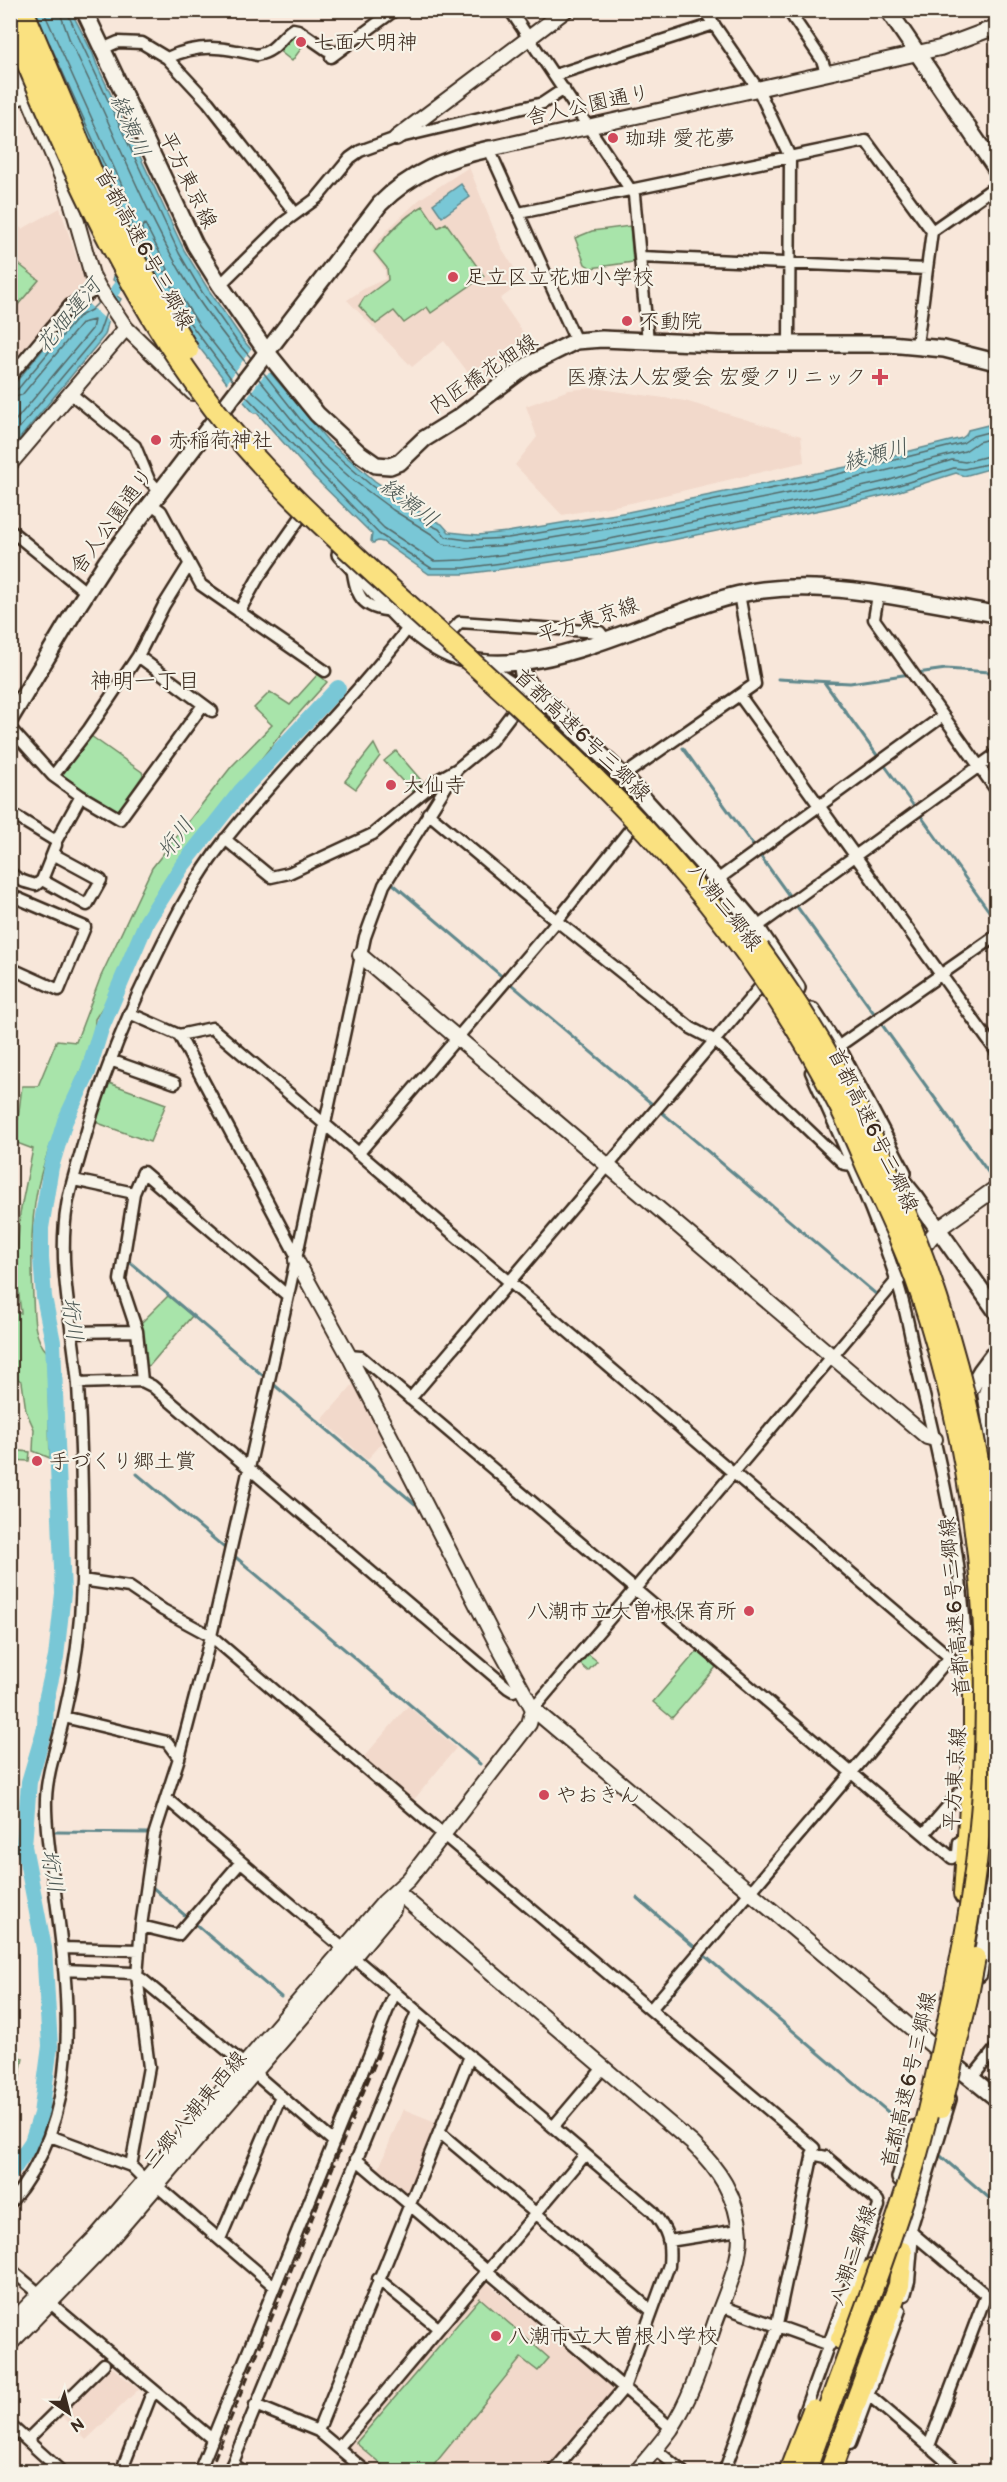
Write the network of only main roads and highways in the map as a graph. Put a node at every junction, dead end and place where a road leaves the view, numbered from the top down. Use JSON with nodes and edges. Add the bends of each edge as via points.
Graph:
{"nodes":[{"id":1,"x":22,"y":10,"type":"edge"},
{"id":2,"x":84,"y":10,"type":"edge"},
{"id":3,"x":888,"y":10,"type":"edge"},
{"id":4,"x":10,"y":24,"type":"edge"},
{"id":5,"x":489,"y":148,"type":"road end"},
{"id":6,"x":996,"y":169,"type":"edge"},
{"id":7,"x":264,"y":355,"type":"junction"},
{"id":8,"x":996,"y":362,"type":"edge"},
{"id":9,"x":214,"y":420,"type":"junction"},
{"id":10,"x":996,"y":614,"type":"edge"},
{"id":11,"x":520,"y":661,"type":"junction"},
{"id":12,"x":480,"y":663,"type":"junction"},
{"id":13,"x":564,"y":718,"type":"junction"},
{"id":14,"x":10,"y":719,"type":"edge"},
{"id":15,"x":585,"y":738,"type":"junction"},
{"id":16,"x":563,"y":759,"type":"junction"},
{"id":17,"x":841,"y":1108,"type":"junction"},
{"id":18,"x":908,"y":1196,"type":"junction"},
{"id":19,"x":996,"y":1311,"type":"edge"},
{"id":20,"x":996,"y":1351,"type":"edge"},
{"id":21,"x":996,"y":1375,"type":"edge"},
{"id":22,"x":996,"y":1455,"type":"edge"},
{"id":23,"x":996,"y":1496,"type":"edge"},
{"id":24,"x":996,"y":1603,"type":"edge"},
{"id":25,"x":996,"y":1783,"type":"edge"},
{"id":26,"x":996,"y":1870,"type":"edge"},
{"id":27,"x":964,"y":1896,"type":"junction"},
{"id":28,"x":995,"y":1902,"type":"edge"},
{"id":29,"x":935,"y":2048,"type":"junction"},
{"id":30,"x":957,"y":2066,"type":"junction"},
{"id":31,"x":996,"y":2098,"type":"edge"},
{"id":32,"x":902,"y":2252,"type":"junction"},
{"id":33,"x":871,"y":2270,"type":"junction"},
{"id":34,"x":788,"y":2464,"type":"edge"},
{"id":35,"x":798,"y":2472,"type":"edge"},
{"id":36,"x":805,"y":2472,"type":"edge"},
{"id":37,"x":818,"y":2472,"type":"edge"},
{"id":38,"x":825,"y":2472,"type":"edge"},
{"id":39,"x":830,"y":2472,"type":"edge"}],
"edges":[{"from":1,"to":18,"type":"highway","name":"首都高速6号三郷線","bridge":true,"via":[[116,227],[182,342],[216,390],[306,493],[574,740],[701,874],[798,1006]]},
{"from":2,"to":7,"type":"main road","name":"平方東京線","via":[[195,245]]},
{"from":3,"to":6,"type":"main road"},
{"from":4,"to":17,"type":"highway","name":"首都高速6号三郷線","bridge":true,"via":[[123,270],[174,352],[230,429],[297,500],[628,812],[704,898],[756,968]]},
{"from":5,"to":7,"type":"main road","name":"舎人公園通り","via":[[431,167],[389,195]]},
{"from":7,"to":8,"type":"main road","name":"内匠橋花畑線","via":[[329,427],[368,460],[386,467],[400,462],[424,438],[458,418],[528,365],[576,341],[917,345]]},
{"from":7,"to":9,"type":"main road","name":"舎人公園通り"},
{"from":9,"to":12,"type":"main road","name":"平方東京線","via":[[262,478],[409,627],[436,647]]},
{"from":9,"to":14,"type":"main road","name":"舎人公園通り","via":[[86,592]]},
{"from":10,"to":11,"type":"main road","name":"平方東京線","via":[[825,587],[779,588],[704,603],[559,655]]},
{"from":11,"to":12,"type":"main road","name":"平方東京線"},
{"from":11,"to":13,"type":"main road","name":"八潮三郷線","via":[[525,681]]},
{"from":12,"to":13,"type":"main road"},
{"from":12,"to":16,"type":"main road","name":"八潮三郷線","via":[[484,684]]},
{"from":13,"to":15,"type":"main road","name":"八潮三郷線"},
{"from":15,"to":16,"type":"main road"},
{"from":15,"to":18,"type":"main road","name":"八潮三郷線","via":[[624,776],[757,927],[836,1048]]},
{"from":16,"to":18,"type":"main road","name":"八潮三郷線","via":[[695,898],[760,987],[807,1063]]},
{"from":17,"to":27,"type":"highway","bridge":true,"via":[[848,1138],[875,1197],[917,1316],[956,1483],[974,1654],[974,1747],[959,1860]]},
{"from":17,"to":36,"type":"highway","name":"首都高速6号三郷線","bridge":true,"via":[[906,1254],[947,1387],[975,1535],[987,1715],[984,1791],[972,1899],[934,2084],[894,2230]]},
{"from":18,"to":19,"type":"main road","name":"八潮三郷線"},
{"from":18,"to":23,"type":"highway","bridge":true,"via":[[954,1320]]},
{"from":18,"to":24,"type":"highway","name":"首都高速6号三郷線","bridge":true,"via":[[963,1382],[983,1480]]},
{"from":20,"to":27,"type":"main road","name":"平方東京線","via":[[958,1411],[953,1438],[967,1513],[968,1583],[980,1679],[970,1865]]},
{"from":21,"to":22,"type":"main road","via":[[986,1395]]},
{"from":25,"to":37,"type":"highway","name":"首都高速6号三郷線","bridge":true,"via":[[984,1905],[949,2082],[901,2245]]},
{"from":26,"to":28,"type":"main road"},
{"from":27,"to":29,"type":"main road","name":"平方東京線"},
{"from":28,"to":30,"type":"main road"},
{"from":29,"to":30,"type":"main road"},
{"from":29,"to":33,"type":"main road","name":"八潮三郷線"},
{"from":30,"to":31,"type":"main road"},
{"from":30,"to":32,"type":"main road"},
{"from":32,"to":38,"type":"main road"},
{"from":32,"to":39,"type":"highway","via":[[899,2285]]},
{"from":33,"to":34,"type":"highway","bridge":true,"via":[[835,2342]]},
{"from":33,"to":35,"type":"main road","name":"八潮三郷線"}]}
